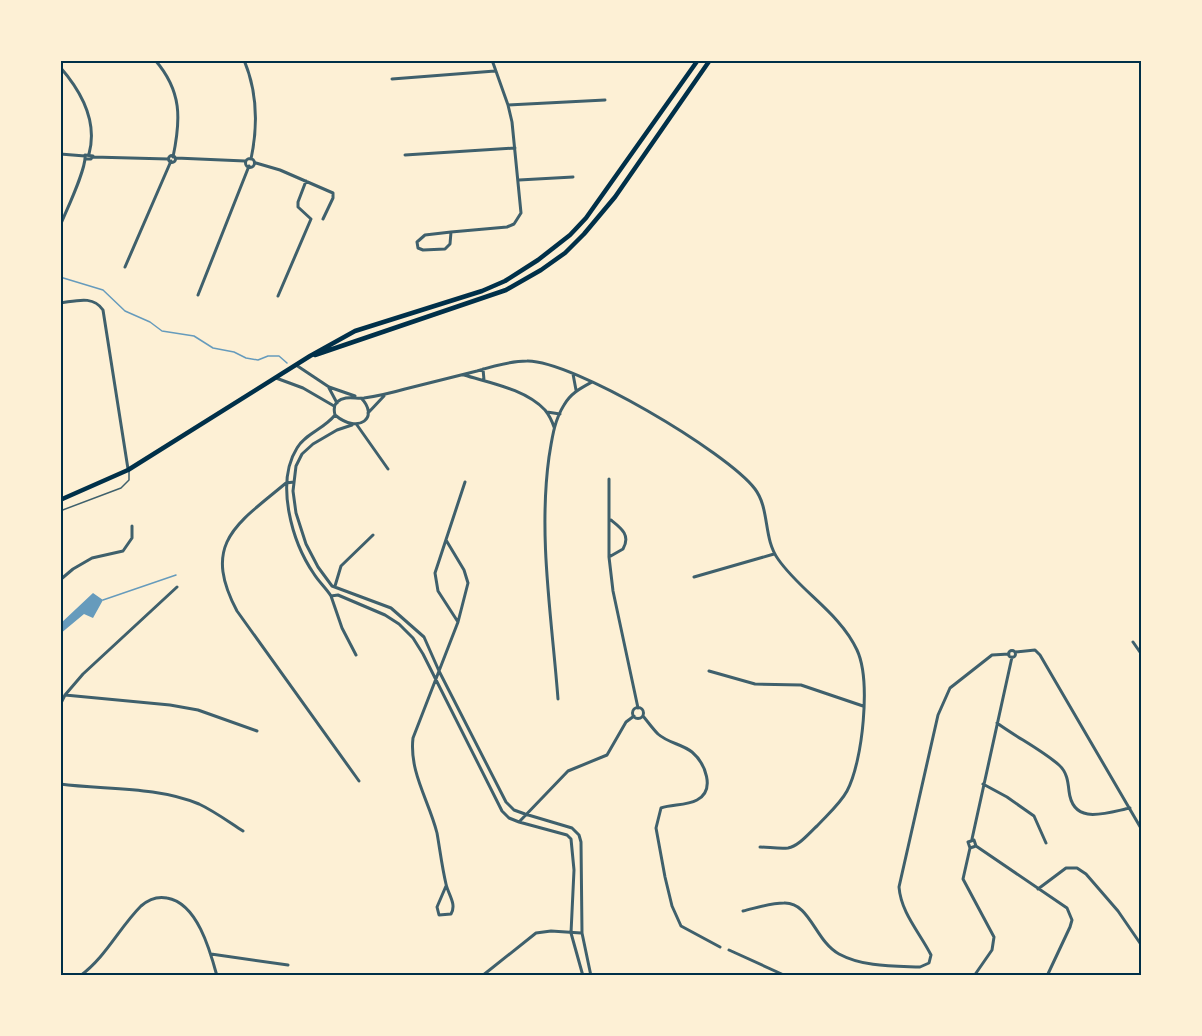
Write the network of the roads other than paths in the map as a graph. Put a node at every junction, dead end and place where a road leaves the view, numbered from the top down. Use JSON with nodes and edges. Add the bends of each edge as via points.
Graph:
{"nodes":[{"id":1,"x":155,"y":60,"type":"edge"},
{"id":2,"x":244,"y":60,"type":"edge"},
{"id":3,"x":492,"y":60,"type":"edge"},
{"id":4,"x":698,"y":60,"type":"edge"},
{"id":5,"x":710,"y":60,"type":"edge"},
{"id":6,"x":60,"y":67,"type":"edge"},
{"id":7,"x":495,"y":71,"type":"junction"},
{"id":8,"x":392,"y":79,"type":"dead end"},
{"id":9,"x":605,"y":100,"type":"dead end"},
{"id":10,"x":508,"y":105,"type":"junction"},
{"id":11,"x":515,"y":148,"type":"junction"},
{"id":12,"x":60,"y":154,"type":"edge"},
{"id":13,"x":405,"y":155,"type":"dead end"},
{"id":14,"x":86,"y":156,"type":"junction"},
{"id":15,"x":175,"y":157,"type":"junction"},
{"id":16,"x":251,"y":159,"type":"junction"},
{"id":17,"x":169,"y":160,"type":"junction"},
{"id":18,"x":245,"y":161,"type":"junction"},
{"id":19,"x":256,"y":163,"type":"junction"},
{"id":20,"x":249,"y":166,"type":"junction"},
{"id":21,"x":573,"y":177,"type":"dead end"},
{"id":22,"x":519,"y":180,"type":"junction"},
{"id":23,"x":306,"y":181,"type":"junction"},
{"id":24,"x":323,"y":219,"type":"dead end"},
{"id":25,"x":60,"y":226,"type":"edge"},
{"id":26,"x":451,"y":232,"type":"junction"},
{"id":27,"x":125,"y":267,"type":"dead end"},
{"id":28,"x":198,"y":295,"type":"dead end"},
{"id":29,"x":278,"y":296,"type":"dead end"},
{"id":30,"x":60,"y":303,"type":"edge"},
{"id":31,"x":310,"y":356,"type":"junction"},
{"id":32,"x":296,"y":365,"type":"junction"},
{"id":33,"x":483,"y":369,"type":"junction"},
{"id":34,"x":462,"y":374,"type":"junction"},
{"id":35,"x":573,"y":374,"type":"junction"},
{"id":36,"x":276,"y":378,"type":"junction"},
{"id":37,"x":484,"y":381,"type":"junction"},
{"id":38,"x":592,"y":382,"type":"junction"},
{"id":39,"x":328,"y":387,"type":"junction"},
{"id":40,"x":576,"y":391,"type":"junction"},
{"id":41,"x":385,"y":394,"type":"junction"},
{"id":42,"x":359,"y":398,"type":"junction"},
{"id":43,"x":335,"y":405,"type":"junction"},
{"id":44,"x":547,"y":412,"type":"junction"},
{"id":45,"x":368,"y":414,"type":"junction"},
{"id":46,"x":560,"y":414,"type":"junction"},
{"id":47,"x":335,"y":415,"type":"junction"},
{"id":48,"x":355,"y":425,"type":"junction"},
{"id":49,"x":554,"y":427,"type":"junction"},
{"id":50,"x":388,"y":469,"type":"dead end"},
{"id":51,"x":129,"y":470,"type":"junction"},
{"id":52,"x":609,"y":479,"type":"dead end"},
{"id":53,"x":294,"y":482,"type":"junction"},
{"id":54,"x":465,"y":482,"type":"dead end"},
{"id":55,"x":286,"y":483,"type":"junction"},
{"id":56,"x":60,"y":500,"type":"edge"},
{"id":57,"x":60,"y":511,"type":"edge"},
{"id":58,"x":610,"y":520,"type":"junction"},
{"id":59,"x":132,"y":526,"type":"dead end"},
{"id":60,"x":373,"y":535,"type":"dead end"},
{"id":61,"x":446,"y":540,"type":"junction"},
{"id":62,"x":774,"y":554,"type":"junction"},
{"id":63,"x":609,"y":557,"type":"junction"},
{"id":64,"x":694,"y":577,"type":"dead end"},
{"id":65,"x":60,"y":580,"type":"edge"},
{"id":66,"x":333,"y":586,"type":"junction"},
{"id":67,"x":177,"y":587,"type":"dead end"},
{"id":68,"x":339,"y":589,"type":"junction"},
{"id":69,"x":329,"y":594,"type":"junction"},
{"id":70,"x":338,"y":595,"type":"junction"},
{"id":71,"x":458,"y":622,"type":"junction"},
{"id":72,"x":1133,"y":642,"type":"dead end"},
{"id":73,"x":356,"y":655,"type":"dead end"},
{"id":74,"x":1010,"y":656,"type":"junction"},
{"id":75,"x":1142,"y":656,"type":"edge"},
{"id":76,"x":439,"y":671,"type":"junction"},
{"id":77,"x":709,"y":671,"type":"dead end"},
{"id":78,"x":435,"y":680,"type":"junction"},
{"id":79,"x":450,"y":693,"type":"junction"},
{"id":80,"x":65,"y":695,"type":"junction"},
{"id":81,"x":443,"y":697,"type":"junction"},
{"id":82,"x":558,"y":699,"type":"dead end"},
{"id":83,"x":60,"y":705,"type":"edge"},
{"id":84,"x":863,"y":706,"type":"junction"},
{"id":85,"x":638,"y":708,"type":"junction"},
{"id":86,"x":634,"y":716,"type":"junction"},
{"id":87,"x":643,"y":716,"type":"junction"},
{"id":88,"x":996,"y":723,"type":"junction"},
{"id":89,"x":257,"y":730,"type":"dead end"},
{"id":90,"x":359,"y":781,"type":"dead end"},
{"id":91,"x":60,"y":784,"type":"edge"},
{"id":92,"x":983,"y":784,"type":"junction"},
{"id":93,"x":1130,"y":808,"type":"junction"},
{"id":94,"x":525,"y":814,"type":"junction"},
{"id":95,"x":519,"y":822,"type":"junction"},
{"id":96,"x":1142,"y":830,"type":"edge"},
{"id":97,"x":243,"y":831,"type":"dead end"},
{"id":98,"x":972,"y":839,"type":"junction"},
{"id":99,"x":1046,"y":843,"type":"dead end"},
{"id":100,"x":976,"y":846,"type":"junction"},
{"id":101,"x":760,"y":847,"type":"dead end"},
{"id":102,"x":970,"y":848,"type":"junction"},
{"id":103,"x":446,"y":886,"type":"junction"},
{"id":104,"x":1037,"y":889,"type":"junction"},
{"id":105,"x":743,"y":911,"type":"dead end"},
{"id":106,"x":571,"y":933,"type":"junction"},
{"id":107,"x":582,"y":933,"type":"junction"},
{"id":108,"x":1142,"y":946,"type":"edge"},
{"id":109,"x":720,"y":947,"type":"dead end"},
{"id":110,"x":729,"y":950,"type":"dead end"},
{"id":111,"x":211,"y":954,"type":"junction"},
{"id":112,"x":288,"y":965,"type":"dead end"},
{"id":113,"x":80,"y":976,"type":"edge"},
{"id":114,"x":217,"y":976,"type":"edge"},
{"id":115,"x":482,"y":976,"type":"edge"},
{"id":116,"x":583,"y":976,"type":"edge"},
{"id":117,"x":591,"y":976,"type":"edge"},
{"id":118,"x":786,"y":976,"type":"edge"},
{"id":119,"x":974,"y":976,"type":"edge"},
{"id":120,"x":1047,"y":976,"type":"edge"}],
"edges":[{"from":1,"to":15,"type":"street","via":[[171,82],[179,114]]},
{"from":2,"to":16,"type":"street","via":[[254,93]]},
{"from":3,"to":7,"type":"street"},
{"from":4,"to":31,"type":"main road","via":[[586,218],[538,260],[482,291],[355,331]]},
{"from":5,"to":31,"type":"main road","via":[[615,197],[565,253],[506,290]]},
{"from":6,"to":14,"type":"street","via":[[86,107],[91,131]]},
{"from":7,"to":8,"type":"street"},
{"from":7,"to":10,"type":"street"},
{"from":9,"to":10,"type":"street"},
{"from":10,"to":11,"type":"street"},
{"from":11,"to":13,"type":"street"},
{"from":11,"to":22,"type":"street"},
{"from":12,"to":14,"type":"street"},
{"from":14,"to":17,"type":"street"},
{"from":14,"to":25,"type":"street"},
{"from":15,"to":17,"type":"street","via":[[175,162]]},
{"from":15,"to":18,"type":"street"},
{"from":16,"to":18,"type":"street"},
{"from":16,"to":19,"type":"street"},
{"from":17,"to":27,"type":"street"},
{"from":18,"to":20,"type":"street"},
{"from":19,"to":20,"type":"street"},
{"from":19,"to":23,"type":"street"},
{"from":20,"to":28,"type":"street"},
{"from":21,"to":22,"type":"street"},
{"from":22,"to":26,"type":"street","via":[[521,213],[514,224]]},
{"from":23,"to":24,"type":"street","via":[[333,193]]},
{"from":23,"to":29,"type":"street","via":[[298,207],[311,219]]},
{"from":26,"to":26,"type":"street","via":[[424,235],[417,242],[418,248],[446,249]]},
{"from":30,"to":51,"type":"street","via":[[86,299],[100,305],[105,315]]},
{"from":31,"to":32,"type":"main road"},
{"from":32,"to":36,"type":"main road"},
{"from":32,"to":39,"type":"street"},
{"from":33,"to":34,"type":"street"},
{"from":33,"to":35,"type":"street","via":[[530,361]]},
{"from":33,"to":37,"type":"street"},
{"from":34,"to":37,"type":"street"},
{"from":34,"to":41,"type":"street"},
{"from":35,"to":38,"type":"street"},
{"from":35,"to":40,"type":"street"},
{"from":36,"to":43,"type":"street"},
{"from":36,"to":51,"type":"main road"},
{"from":37,"to":44,"type":"street","via":[[522,394]]},
{"from":38,"to":40,"type":"street"},
{"from":38,"to":62,"type":"street","via":[[696,441],[746,478],[760,496]]},
{"from":39,"to":42,"type":"street"},
{"from":39,"to":43,"type":"street"},
{"from":40,"to":46,"type":"street"},
{"from":41,"to":42,"type":"street"},
{"from":41,"to":45,"type":"street"},
{"from":42,"to":43,"type":"street","via":[[344,399]]},
{"from":42,"to":45,"type":"street","via":[[366,403]]},
{"from":43,"to":47,"type":"street"},
{"from":44,"to":46,"type":"street"},
{"from":44,"to":49,"type":"street"},
{"from":45,"to":48,"type":"street"},
{"from":46,"to":49,"type":"street"},
{"from":47,"to":48,"type":"street"},
{"from":47,"to":55,"type":"street","via":[[298,446]]},
{"from":48,"to":50,"type":"street"},
{"from":48,"to":53,"type":"street","via":[[336,430],[302,454]]},
{"from":49,"to":82,"type":"street","via":[[544,501],[544,534]]},
{"from":51,"to":56,"type":"main road"},
{"from":51,"to":57,"type":"lane","via":[[129,480],[121,488]]},
{"from":52,"to":58,"type":"street"},
{"from":53,"to":55,"type":"street"},
{"from":53,"to":66,"type":"street","via":[[296,513],[306,544]]},
{"from":54,"to":61,"type":"street"},
{"from":55,"to":69,"type":"street","via":[[296,537],[313,574]]},
{"from":55,"to":90,"type":"street","via":[[244,518],[226,541],[222,574],[237,611]]},
{"from":58,"to":63,"type":"street"},
{"from":58,"to":63,"type":"street","via":[[623,530],[626,539],[623,549]]},
{"from":59,"to":65,"type":"street","via":[[132,538],[123,551],[92,558]]},
{"from":60,"to":66,"type":"street","via":[[341,566]]},
{"from":61,"to":71,"type":"street","via":[[468,583]]},
{"from":61,"to":71,"type":"street","via":[[435,582]]},
{"from":62,"to":64,"type":"street"},
{"from":62,"to":84,"type":"street","via":[[836,620],[856,648],[862,663]]},
{"from":63,"to":85,"type":"street"},
{"from":66,"to":68,"type":"street"},
{"from":66,"to":69,"type":"street"},
{"from":67,"to":80,"type":"street"},
{"from":68,"to":70,"type":"street"},
{"from":68,"to":76,"type":"street","via":[[391,608],[423,637]]},
{"from":69,"to":70,"type":"street"},
{"from":69,"to":73,"type":"street"},
{"from":70,"to":78,"type":"street","via":[[399,624],[413,638]]},
{"from":71,"to":76,"type":"street"},
{"from":72,"to":75,"type":"street"},
{"from":74,"to":88,"type":"street"},
{"from":74,"to":93,"type":"street","via":[[1035,650],[1040,655]]},
{"from":74,"to":105,"type":"street","via":[[992,656],[950,688],[938,715],[899,887],[905,910],[931,955],[928,963],[920,967],[862,963],[838,953],[822,940],[804,910],[792,903]]},
{"from":76,"to":78,"type":"street"},
{"from":76,"to":79,"type":"street"},
{"from":77,"to":84,"type":"street","via":[[755,684],[801,685]]},
{"from":78,"to":81,"type":"street"},
{"from":78,"to":103,"type":"street","via":[[411,753],[436,831]]},
{"from":79,"to":81,"type":"street"},
{"from":79,"to":94,"type":"street","via":[[507,802]]},
{"from":80,"to":83,"type":"street"},
{"from":80,"to":89,"type":"street","via":[[198,710]]},
{"from":81,"to":95,"type":"street","via":[[502,811]]},
{"from":84,"to":101,"type":"street","via":[[861,746],[847,792],[803,839],[789,848]]},
{"from":85,"to":86,"type":"street","via":[[633,711]]},
{"from":85,"to":87,"type":"street","via":[[643,710]]},
{"from":86,"to":87,"type":"street"},
{"from":86,"to":94,"type":"street","via":[[607,755],[568,771]]},
{"from":87,"to":109,"type":"street","via":[[657,734],[694,753],[704,769],[706,793],[689,803],[661,808],[656,828],[672,906],[681,926]]},
{"from":88,"to":92,"type":"street"},
{"from":88,"to":93,"type":"street","via":[[1060,766],[1068,781],[1070,800],[1078,810],[1092,816]]},
{"from":91,"to":97,"type":"street","via":[[180,798],[198,804]]},
{"from":92,"to":98,"type":"street"},
{"from":92,"to":99,"type":"street","via":[[1034,816]]},
{"from":93,"to":96,"type":"street"},
{"from":94,"to":95,"type":"street"},
{"from":94,"to":107,"type":"street","via":[[572,828],[579,835]]},
{"from":95,"to":106,"type":"street","via":[[571,839]]},
{"from":98,"to":100,"type":"street"},
{"from":98,"to":102,"type":"street","via":[[967,844]]},
{"from":100,"to":102,"type":"street"},
{"from":100,"to":104,"type":"street"},
{"from":102,"to":119,"type":"street","via":[[963,879],[994,937],[992,950]]},
{"from":103,"to":103,"type":"street","via":[[454,910],[439,915],[436,907]]},
{"from":104,"to":108,"type":"street","via":[[1066,868],[1082,870]]},
{"from":104,"to":120,"type":"street","via":[[1067,908],[1072,920]]},
{"from":106,"to":107,"type":"street"},
{"from":106,"to":115,"type":"street","via":[[536,933]]},
{"from":106,"to":116,"type":"street"},
{"from":107,"to":117,"type":"street"},
{"from":110,"to":118,"type":"street"},
{"from":111,"to":112,"type":"street"},
{"from":111,"to":113,"type":"street","via":[[192,912],[173,899],[160,897],[141,906],[106,952]]},
{"from":111,"to":114,"type":"street"}]}
